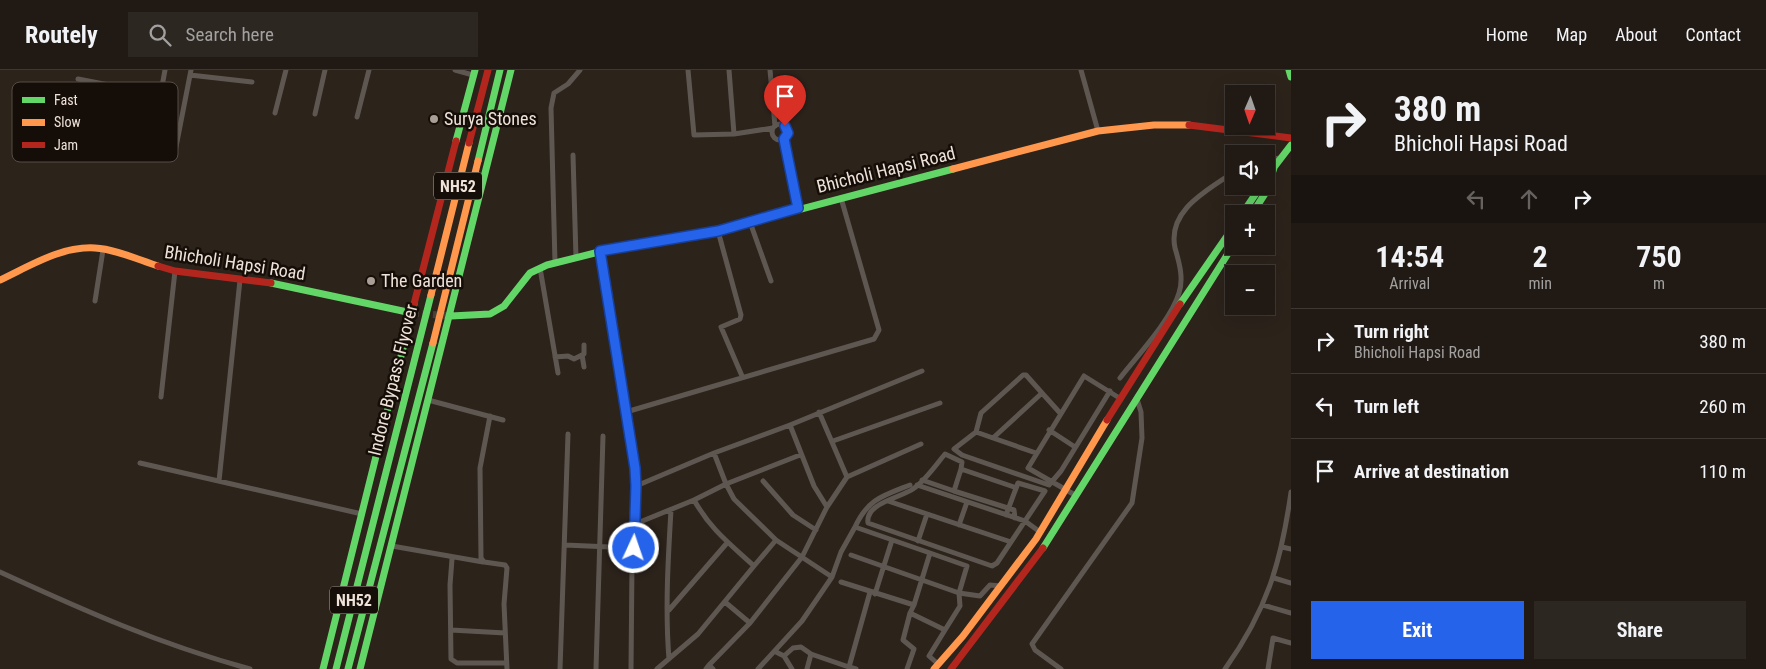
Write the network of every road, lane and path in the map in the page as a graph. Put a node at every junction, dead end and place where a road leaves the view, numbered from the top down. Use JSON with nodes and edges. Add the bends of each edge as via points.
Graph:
{"nodes":[{"id":1,"x":286,"y":70,"type":"edge"},
{"id":2,"x":326,"y":70,"type":"edge"},
{"id":3,"x":369,"y":70,"type":"edge"},
{"id":4,"x":455,"y":70,"type":"edge"},
{"id":5,"x":488,"y":70,"type":"edge"},
{"id":6,"x":500,"y":70,"type":"edge"},
{"id":7,"x":511,"y":70,"type":"edge"},
{"id":8,"x":580,"y":70,"type":"edge"},
{"id":9,"x":688,"y":70,"type":"edge"},
{"id":10,"x":729,"y":70,"type":"edge"},
{"id":11,"x":770,"y":70,"type":"edge"},
{"id":12,"x":1081,"y":70,"type":"edge"},
{"id":13,"x":1289,"y":70,"type":"edge"},
{"id":14,"x":474,"y":72,"type":"edge"},
{"id":15,"x":191,"y":73,"type":"edge"},
{"id":16,"x":1291,"y":77,"type":"edge"},
{"id":17,"x":78,"y":79,"type":"dead end"},
{"id":18,"x":93,"y":82,"type":"edge"},
{"id":19,"x":252,"y":82,"type":"dead end"},
{"id":20,"x":275,"y":113,"type":"dead end"},
{"id":21,"x":316,"y":114,"type":"dead end"},
{"id":22,"x":357,"y":117,"type":"dead end"},
{"id":23,"x":774,"y":127,"type":"junction"},
{"id":24,"x":1098,"y":131,"type":"junction"},
{"id":25,"x":734,"y":134,"type":"junction"},
{"id":26,"x":178,"y":137,"type":"edge"},
{"id":27,"x":1291,"y":138,"type":"edge"},
{"id":28,"x":784,"y":139,"type":"junction"},
{"id":29,"x":1291,"y":145,"type":"edge"},
{"id":30,"x":573,"y":155,"type":"dead end"},
{"id":31,"x":1280,"y":158,"type":"junction"},
{"id":32,"x":1275,"y":159,"type":"edge"},
{"id":33,"x":1275,"y":166,"type":"edge"},
{"id":34,"x":1225,"y":179,"type":"edge"},
{"id":35,"x":841,"y":198,"type":"junction"},
{"id":36,"x":798,"y":208,"type":"junction"},
{"id":37,"x":750,"y":222,"type":"junction"},
{"id":38,"x":718,"y":231,"type":"junction"},
{"id":39,"x":1225,"y":239,"type":"edge"},
{"id":40,"x":103,"y":250,"type":"junction"},
{"id":41,"x":600,"y":251,"type":"junction"},
{"id":42,"x":1227,"y":255,"type":"edge"},
{"id":43,"x":576,"y":258,"type":"junction"},
{"id":44,"x":555,"y":263,"type":"junction"},
{"id":45,"x":540,"y":268,"type":"junction"},
{"id":46,"x":175,"y":271,"type":"junction"},
{"id":47,"x":0,"y":280,"type":"edge"},
{"id":48,"x":240,"y":280,"type":"junction"},
{"id":49,"x":771,"y":281,"type":"dead end"},
{"id":50,"x":95,"y":301,"type":"dead end"},
{"id":51,"x":412,"y":313,"type":"junction"},
{"id":52,"x":450,"y":316,"type":"junction"},
{"id":53,"x":584,"y":345,"type":"dead end"},
{"id":54,"x":582,"y":355,"type":"junction"},
{"id":55,"x":555,"y":358,"type":"junction"},
{"id":56,"x":584,"y":367,"type":"dead end"},
{"id":57,"x":922,"y":371,"type":"dead end"},
{"id":58,"x":558,"y":373,"type":"dead end"},
{"id":59,"x":742,"y":376,"type":"junction"},
{"id":60,"x":1120,"y":378,"type":"dead end"},
{"id":61,"x":1110,"y":391,"type":"junction"},
{"id":62,"x":1042,"y":393,"type":"junction"},
{"id":63,"x":161,"y":397,"type":"dead end"},
{"id":64,"x":1121,"y":399,"type":"junction"},
{"id":65,"x":1137,"y":399,"type":"junction"},
{"id":66,"x":428,"y":400,"type":"junction"},
{"id":67,"x":940,"y":403,"type":"dead end"},
{"id":68,"x":626,"y":412,"type":"junction"},
{"id":69,"x":819,"y":412,"type":"junction"},
{"id":70,"x":1060,"y":413,"type":"junction"},
{"id":71,"x":490,"y":416,"type":"junction"},
{"id":72,"x":503,"y":420,"type":"dead end"},
{"id":73,"x":790,"y":425,"type":"junction"},
{"id":74,"x":1049,"y":430,"type":"junction"},
{"id":75,"x":976,"y":432,"type":"junction"},
{"id":76,"x":568,"y":434,"type":"dead end"},
{"id":77,"x":603,"y":436,"type":"dead end"},
{"id":78,"x":993,"y":438,"type":"junction"},
{"id":79,"x":833,"y":442,"type":"junction"},
{"id":80,"x":921,"y":444,"type":"dead end"},
{"id":81,"x":1075,"y":447,"type":"junction"},
{"id":82,"x":714,"y":453,"type":"junction"},
{"id":83,"x":1036,"y":453,"type":"junction"},
{"id":84,"x":800,"y":455,"type":"junction"},
{"id":85,"x":140,"y":463,"type":"dead end"},
{"id":86,"x":961,"y":470,"type":"junction"},
{"id":87,"x":847,"y":477,"type":"junction"},
{"id":88,"x":922,"y":480,"type":"junction"},
{"id":89,"x":219,"y":481,"type":"junction"},
{"id":90,"x":763,"y":481,"type":"dead end"},
{"id":91,"x":1052,"y":481,"type":"junction"},
{"id":92,"x":726,"y":484,"type":"junction"},
{"id":93,"x":910,"y":485,"type":"dead end"},
{"id":94,"x":917,"y":485,"type":"junction"},
{"id":95,"x":636,"y":486,"type":"junction"},
{"id":96,"x":1014,"y":487,"type":"junction"},
{"id":97,"x":1065,"y":489,"type":"junction"},
{"id":98,"x":954,"y":491,"type":"junction"},
{"id":99,"x":1291,"y":492,"type":"edge"},
{"id":100,"x":1075,"y":495,"type":"junction"},
{"id":101,"x":694,"y":500,"type":"junction"},
{"id":102,"x":888,"y":501,"type":"junction"},
{"id":103,"x":967,"y":502,"type":"junction"},
{"id":104,"x":827,"y":507,"type":"junction"},
{"id":105,"x":1008,"y":508,"type":"junction"},
{"id":106,"x":671,"y":510,"type":"junction"},
{"id":107,"x":362,"y":514,"type":"junction"},
{"id":108,"x":927,"y":514,"type":"junction"},
{"id":109,"x":1006,"y":515,"type":"junction"},
{"id":110,"x":1015,"y":518,"type":"junction"},
{"id":111,"x":1025,"y":521,"type":"junction"},
{"id":112,"x":1289,"y":522,"type":"edge"},
{"id":113,"x":635,"y":524,"type":"junction"},
{"id":114,"x":959,"y":525,"type":"junction"},
{"id":115,"x":854,"y":527,"type":"junction"},
{"id":116,"x":816,"y":530,"type":"junction"},
{"id":117,"x":1040,"y":532,"type":"junction"},
{"id":118,"x":776,"y":540,"type":"junction"},
{"id":119,"x":892,"y":540,"type":"junction"},
{"id":120,"x":727,"y":542,"type":"junction"},
{"id":121,"x":918,"y":542,"type":"junction"},
{"id":122,"x":1011,"y":542,"type":"junction"},
{"id":123,"x":565,"y":545,"type":"junction"},
{"id":124,"x":392,"y":546,"type":"junction"},
{"id":125,"x":598,"y":546,"type":"junction"},
{"id":126,"x":1282,"y":547,"type":"junction"},
{"id":127,"x":634,"y":548,"type":"junction"},
{"id":128,"x":1291,"y":550,"type":"edge"},
{"id":129,"x":930,"y":553,"type":"junction"},
{"id":130,"x":851,"y":556,"type":"dead end"},
{"id":131,"x":802,"y":557,"type":"junction"},
{"id":132,"x":452,"y":558,"type":"junction"},
{"id":133,"x":484,"y":562,"type":"junction"},
{"id":134,"x":754,"y":566,"type":"junction"},
{"id":135,"x":884,"y":566,"type":"junction"},
{"id":136,"x":0,"y":572,"type":"edge"},
{"id":137,"x":832,"y":576,"type":"junction"},
{"id":138,"x":1274,"y":578,"type":"junction"},
{"id":139,"x":922,"y":579,"type":"junction"},
{"id":140,"x":841,"y":582,"type":"dead end"},
{"id":141,"x":1291,"y":583,"type":"edge"},
{"id":142,"x":1001,"y":586,"type":"junction"},
{"id":143,"x":873,"y":593,"type":"junction"},
{"id":144,"x":959,"y":593,"type":"junction"},
{"id":145,"x":725,"y":602,"type":"junction"},
{"id":146,"x":914,"y":605,"type":"junction"},
{"id":147,"x":1263,"y":605,"type":"junction"},
{"id":148,"x":669,"y":610,"type":"junction"},
{"id":149,"x":1291,"y":612,"type":"edge"},
{"id":150,"x":910,"y":613,"type":"junction"},
{"id":151,"x":750,"y":623,"type":"junction"},
{"id":152,"x":451,"y":630,"type":"junction"},
{"id":153,"x":945,"y":630,"type":"junction"},
{"id":154,"x":505,"y":633,"type":"junction"},
{"id":155,"x":1291,"y":643,"type":"edge"},
{"id":156,"x":776,"y":652,"type":"junction"},
{"id":157,"x":811,"y":654,"type":"junction"},
{"id":158,"x":784,"y":656,"type":"junction"},
{"id":159,"x":669,"y":659,"type":"junction"},
{"id":160,"x":507,"y":666,"type":"edge"},
{"id":161,"x":936,"y":666,"type":"edge"},
{"id":162,"x":709,"y":668,"type":"edge"},
{"id":163,"x":851,"y":668,"type":"edge"},
{"id":164,"x":250,"y":669,"type":"edge"},
{"id":165,"x":323,"y":669,"type":"edge"},
{"id":166,"x":336,"y":669,"type":"edge"},
{"id":167,"x":348,"y":669,"type":"edge"},
{"id":168,"x":360,"y":669,"type":"edge"},
{"id":169,"x":560,"y":669,"type":"edge"},
{"id":170,"x":596,"y":669,"type":"edge"},
{"id":171,"x":631,"y":669,"type":"edge"},
{"id":172,"x":657,"y":669,"type":"edge"},
{"id":173,"x":758,"y":669,"type":"edge"},
{"id":174,"x":792,"y":669,"type":"edge"},
{"id":175,"x":807,"y":669,"type":"edge"},
{"id":176,"x":907,"y":669,"type":"edge"},
{"id":177,"x":950,"y":669,"type":"edge"},
{"id":178,"x":1061,"y":669,"type":"edge"},
{"id":179,"x":1225,"y":669,"type":"edge"},
{"id":180,"x":1268,"y":669,"type":"edge"}],
"edges":[{"from":1,"to":20,"type":"street"},
{"from":2,"to":21,"type":"street"},
{"from":3,"to":22,"type":"street"},
{"from":4,"to":14,"type":"street"},
{"from":5,"to":166,"type":"main road","name":"Indore Bypass Flyover","number":"NH52"},
{"from":6,"to":167,"type":"main road","name":"Indore Bypass Flyover","number":"NH52"},
{"from":7,"to":52,"type":"main road"},
{"from":8,"to":44,"type":"street","via":[[568,84],[554,92],[551,108]]},
{"from":9,"to":25,"type":"street","via":[[694,135]]},
{"from":10,"to":25,"type":"street"},
{"from":11,"to":23,"type":"street"},
{"from":12,"to":24,"type":"street"},
{"from":13,"to":16,"type":"main road"},
{"from":14,"to":51,"type":"main road"},
{"from":15,"to":19,"type":"street"},
{"from":15,"to":26,"type":"street"},
{"from":17,"to":18,"type":"street"},
{"from":23,"to":25,"type":"street"},
{"from":23,"to":28,"type":"street","via":[[773,137]]},
{"from":23,"to":28,"type":"street","via":[[782,125],[786,128],[788,135]]},
{"from":24,"to":27,"type":"main road","name":"Bhicholi Hapsi Road","via":[[1190,124]]},
{"from":24,"to":35,"type":"main road","name":"Bhicholi Hapsi Road"},
{"from":28,"to":36,"type":"street"},
{"from":29,"to":31,"type":"main road"},
{"from":30,"to":43,"type":"street"},
{"from":31,"to":32,"type":"street"},
{"from":31,"to":33,"type":"main road"},
{"from":34,"to":60,"type":"street","via":[[1181,212],[1174,240],[1181,278],[1178,296]]},
{"from":35,"to":36,"type":"main road","name":"Bhicholi Hapsi Road"},
{"from":35,"to":59,"type":"street","via":[[877,336],[874,340]]},
{"from":36,"to":37,"type":"main road","name":"Bhicholi Hapsi Road"},
{"from":37,"to":38,"type":"main road","name":"Bhicholi Hapsi Road"},
{"from":37,"to":49,"type":"street"},
{"from":38,"to":41,"type":"main road","name":"Bhicholi Hapsi Road"},
{"from":38,"to":59,"type":"street","via":[[741,314],[740,319],[721,326]]},
{"from":39,"to":64,"type":"main road"},
{"from":40,"to":46,"type":"main road","name":"Bhicholi Hapsi Road"},
{"from":40,"to":47,"type":"main road","name":"Bhicholi Hapsi Road","via":[[78,248],[60,252]]},
{"from":40,"to":50,"type":"street"},
{"from":41,"to":43,"type":"main road","name":"Bhicholi Hapsi Road"},
{"from":41,"to":68,"type":"street"},
{"from":42,"to":65,"type":"main road"},
{"from":43,"to":44,"type":"main road","name":"Bhicholi Hapsi Road"},
{"from":44,"to":45,"type":"main road","name":"Bhicholi Hapsi Road"},
{"from":45,"to":52,"type":"main road","name":"Bhicholi Hapsi Road","via":[[519,284],[504,306],[490,314]]},
{"from":45,"to":55,"type":"street"},
{"from":46,"to":48,"type":"main road","name":"Bhicholi Hapsi Road"},
{"from":46,"to":63,"type":"street"},
{"from":48,"to":51,"type":"main road","name":"Bhicholi Hapsi Road","via":[[291,286]]},
{"from":48,"to":89,"type":"street"},
{"from":51,"to":107,"type":"main road"},
{"from":52,"to":66,"type":"main road"},
{"from":53,"to":54,"type":"street"},
{"from":54,"to":55,"type":"street","via":[[574,359],[568,356]]},
{"from":54,"to":56,"type":"street"},
{"from":55,"to":58,"type":"street"},
{"from":57,"to":69,"type":"street"},
{"from":59,"to":68,"type":"street"},
{"from":61,"to":64,"type":"street"},
{"from":61,"to":70,"type":"street","via":[[1084,376]]},
{"from":61,"to":81,"type":"street"},
{"from":62,"to":70,"type":"street"},
{"from":62,"to":75,"type":"street","via":[[1024,374],[981,413]]},
{"from":62,"to":78,"type":"street"},
{"from":64,"to":97,"type":"main road"},
{"from":65,"to":100,"type":"main road"},
{"from":65,"to":178,"type":"street","via":[[1142,438],[1132,503],[1032,644],[1035,650]]},
{"from":66,"to":71,"type":"street"},
{"from":66,"to":124,"type":"main road"},
{"from":67,"to":79,"type":"street"},
{"from":68,"to":95,"type":"street"},
{"from":69,"to":73,"type":"street"},
{"from":69,"to":79,"type":"street"},
{"from":70,"to":74,"type":"street"},
{"from":71,"to":72,"type":"street"},
{"from":71,"to":133,"type":"street","via":[[480,468],[480,558]]},
{"from":73,"to":82,"type":"street"},
{"from":73,"to":84,"type":"street"},
{"from":74,"to":81,"type":"street"},
{"from":74,"to":83,"type":"street"},
{"from":75,"to":78,"type":"street"},
{"from":75,"to":91,"type":"street","via":[[954,448],[956,452],[1049,485]]},
{"from":76,"to":123,"type":"street"},
{"from":77,"to":125,"type":"street"},
{"from":78,"to":83,"type":"street"},
{"from":79,"to":87,"type":"street"},
{"from":80,"to":87,"type":"street"},
{"from":81,"to":91,"type":"street"},
{"from":82,"to":92,"type":"street"},
{"from":82,"to":95,"type":"street"},
{"from":83,"to":91,"type":"street","via":[[1028,468]]},
{"from":84,"to":92,"type":"street"},
{"from":84,"to":104,"type":"street"},
{"from":85,"to":89,"type":"street"},
{"from":86,"to":88,"type":"street","via":[[962,462],[945,454]]},
{"from":86,"to":96,"type":"street"},
{"from":86,"to":98,"type":"street"},
{"from":87,"to":104,"type":"street"},
{"from":88,"to":94,"type":"street"},
{"from":88,"to":98,"type":"street"},
{"from":89,"to":107,"type":"street"},
{"from":90,"to":116,"type":"street","via":[[793,515]]},
{"from":91,"to":97,"type":"street"},
{"from":92,"to":101,"type":"street"},
{"from":92,"to":118,"type":"street","via":[[734,499]]},
{"from":93,"to":115,"type":"street","via":[[869,504]]},
{"from":94,"to":102,"type":"street"},
{"from":94,"to":103,"type":"street"},
{"from":95,"to":113,"type":"street"},
{"from":96,"to":105,"type":"street"},
{"from":96,"to":111,"type":"street","via":[[1020,482],[1045,491]]},
{"from":97,"to":100,"type":"street"},
{"from":97,"to":117,"type":"main road"},
{"from":98,"to":105,"type":"street"},
{"from":99,"to":112,"type":"street"},
{"from":100,"to":177,"type":"main road","via":[[1040,552]]},
{"from":101,"to":106,"type":"street"},
{"from":101,"to":120,"type":"street","via":[[706,522]]},
{"from":102,"to":108,"type":"street"},
{"from":102,"to":121,"type":"street","via":[[875,508],[868,523]]},
{"from":103,"to":109,"type":"street"},
{"from":103,"to":114,"type":"street"},
{"from":104,"to":116,"type":"street"},
{"from":105,"to":109,"type":"street"},
{"from":105,"to":110,"type":"street","via":[[1014,510]]},
{"from":106,"to":113,"type":"street"},
{"from":106,"to":148,"type":"street"},
{"from":107,"to":165,"type":"main road"},
{"from":108,"to":114,"type":"street"},
{"from":108,"to":121,"type":"street"},
{"from":109,"to":110,"type":"street"},
{"from":110,"to":111,"type":"street"},
{"from":111,"to":117,"type":"street"},
{"from":111,"to":122,"type":"street"},
{"from":112,"to":126,"type":"street"},
{"from":113,"to":127,"type":"street"},
{"from":114,"to":122,"type":"street"},
{"from":115,"to":119,"type":"street"},
{"from":115,"to":137,"type":"street"},
{"from":116,"to":131,"type":"street"},
{"from":117,"to":142,"type":"main road"},
{"from":118,"to":131,"type":"street"},
{"from":118,"to":134,"type":"street"},
{"from":119,"to":129,"type":"street"},
{"from":119,"to":135,"type":"street"},
{"from":120,"to":134,"type":"street"},
{"from":120,"to":148,"type":"street"},
{"from":121,"to":122,"type":"street","via":[[992,566]]},
{"from":123,"to":125,"type":"street"},
{"from":123,"to":169,"type":"street"},
{"from":124,"to":132,"type":"street"},
{"from":124,"to":168,"type":"main road"},
{"from":125,"to":127,"type":"street"},
{"from":125,"to":170,"type":"street"},
{"from":126,"to":128,"type":"street"},
{"from":126,"to":138,"type":"street"},
{"from":127,"to":171,"type":"street"},
{"from":129,"to":139,"type":"street"},
{"from":129,"to":144,"type":"street","via":[[967,566]]},
{"from":130,"to":135,"type":"street"},
{"from":131,"to":137,"type":"street"},
{"from":131,"to":151,"type":"street"},
{"from":132,"to":133,"type":"street"},
{"from":132,"to":152,"type":"street"},
{"from":133,"to":154,"type":"street","via":[[506,568]]},
{"from":134,"to":145,"type":"street"},
{"from":135,"to":139,"type":"street"},
{"from":135,"to":143,"type":"street"},
{"from":136,"to":164,"type":"street","via":[[132,631]]},
{"from":137,"to":156,"type":"street","via":[[802,621]]},
{"from":138,"to":141,"type":"street"},
{"from":138,"to":147,"type":"street"},
{"from":139,"to":144,"type":"street"},
{"from":139,"to":146,"type":"street"},
{"from":140,"to":143,"type":"street"},
{"from":142,"to":144,"type":"street","via":[[990,585],[980,596]]},
{"from":142,"to":161,"type":"main road"},
{"from":143,"to":146,"type":"street"},
{"from":143,"to":163,"type":"street"},
{"from":144,"to":153,"type":"street","via":[[960,606]]},
{"from":145,"to":151,"type":"street"},
{"from":145,"to":159,"type":"street","via":[[698,634]]},
{"from":146,"to":150,"type":"street"},
{"from":147,"to":149,"type":"street"},
{"from":147,"to":179,"type":"street","via":[[1247,637]]},
{"from":148,"to":159,"type":"street"},
{"from":150,"to":153,"type":"street"},
{"from":150,"to":176,"type":"street","via":[[903,640],[914,649]]},
{"from":151,"to":162,"type":"street"},
{"from":152,"to":154,"type":"street"},
{"from":152,"to":160,"type":"street","via":[[453,662]]},
{"from":153,"to":161,"type":"street","via":[[929,656]]},
{"from":154,"to":160,"type":"street"},
{"from":155,"to":180,"type":"street","via":[[1273,638]]},
{"from":156,"to":158,"type":"street"},
{"from":156,"to":173,"type":"street"},
{"from":157,"to":158,"type":"street","via":[[801,647],[793,648]]},
{"from":157,"to":163,"type":"street"},
{"from":157,"to":175,"type":"street"},
{"from":158,"to":174,"type":"street"},
{"from":159,"to":172,"type":"street"}]}
